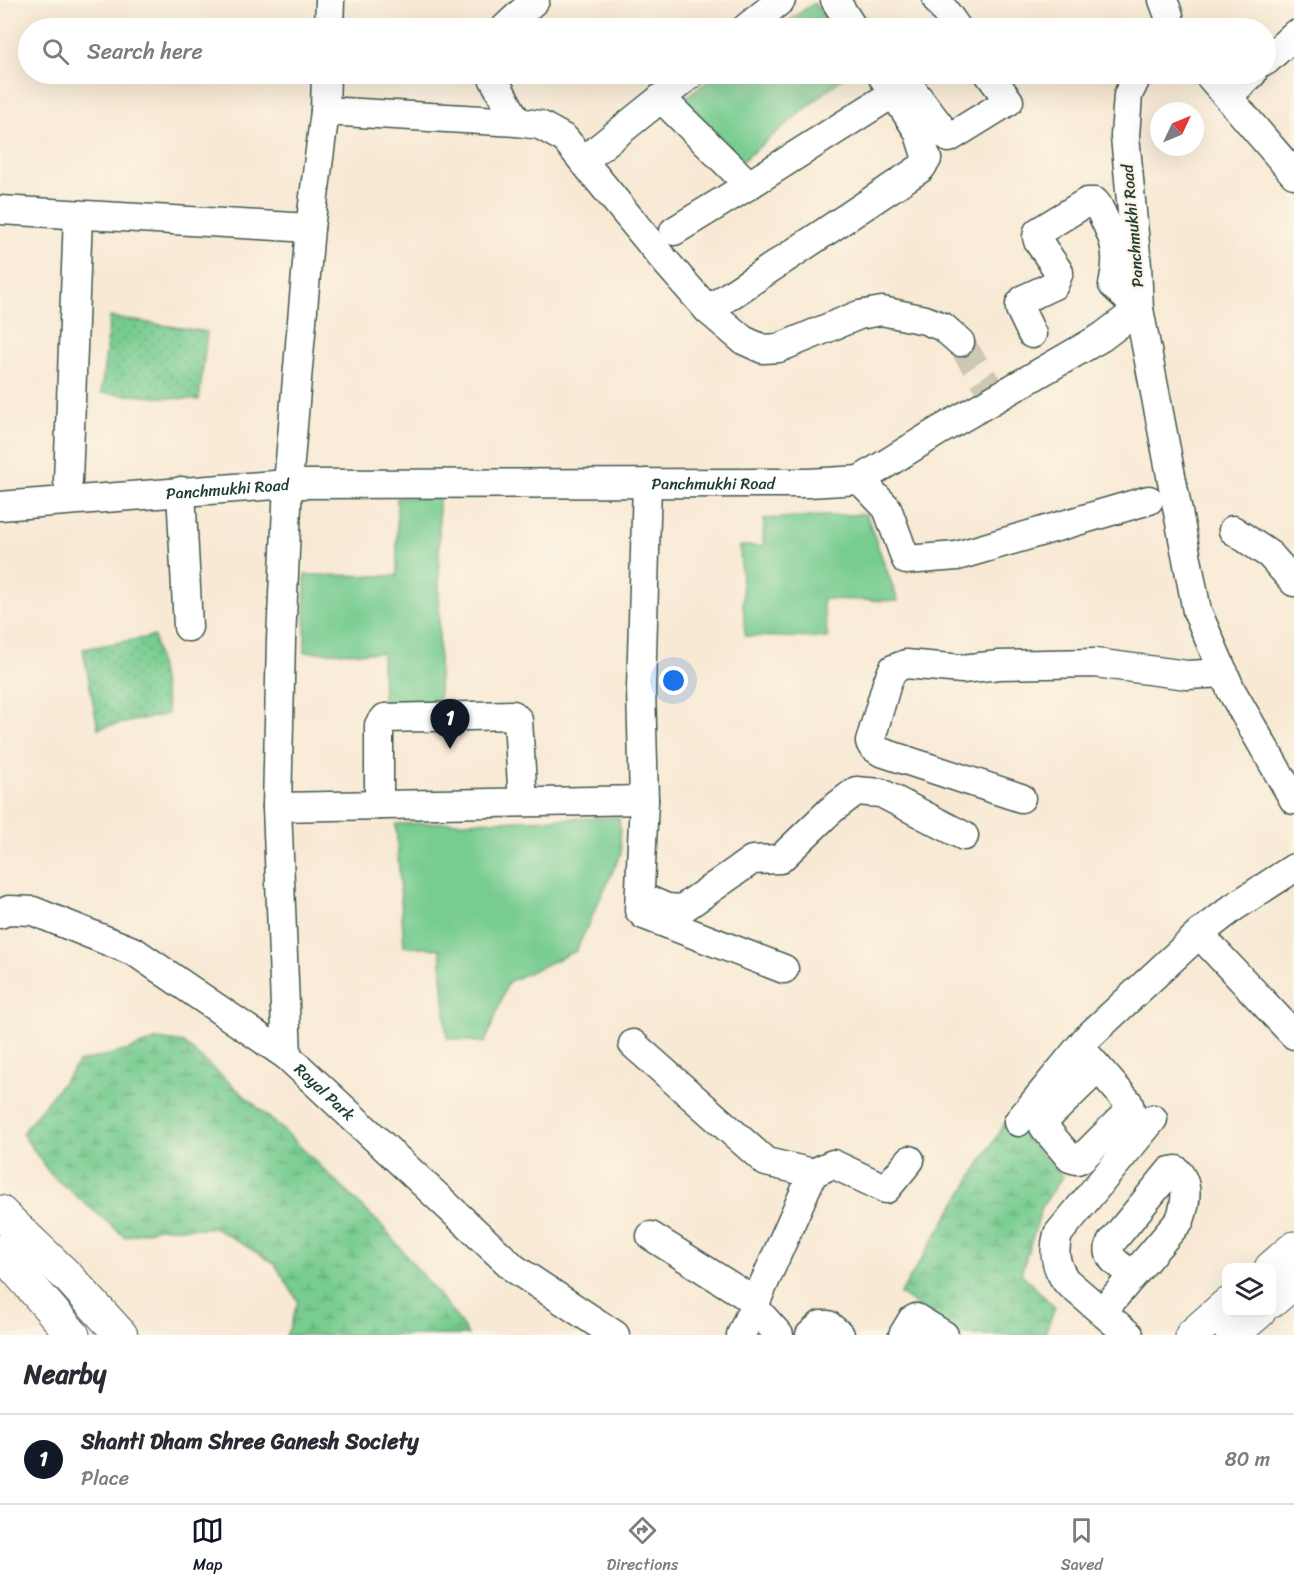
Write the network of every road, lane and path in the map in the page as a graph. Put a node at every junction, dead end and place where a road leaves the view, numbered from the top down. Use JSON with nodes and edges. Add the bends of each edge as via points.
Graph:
{"nodes":[{"id":1,"x":330,"y":0,"type":"edge"},
{"id":2,"x":535,"y":0,"type":"edge"},
{"id":3,"x":835,"y":0,"type":"edge"},
{"id":4,"x":937,"y":0,"type":"edge"},
{"id":5,"x":1163,"y":0,"type":"edge"},
{"id":6,"x":329,"y":18,"type":"edge"},
{"id":7,"x":516,"y":18,"type":"edge"},
{"id":8,"x":847,"y":18,"type":"edge"},
{"id":9,"x":950,"y":18,"type":"edge"},
{"id":10,"x":1169,"y":18,"type":"edge"},
{"id":11,"x":1294,"y":35,"type":"edge"},
{"id":12,"x":1276,"y":52,"type":"edge"},
{"id":13,"x":326,"y":84,"type":"edge"},
{"id":14,"x":496,"y":84,"type":"edge"},
{"id":15,"x":678,"y":84,"type":"edge"},
{"id":16,"x":888,"y":84,"type":"edge"},
{"id":17,"x":908,"y":84,"type":"edge"},
{"id":18,"x":908,"y":84,"type":"edge"},
{"id":19,"x":996,"y":84,"type":"edge"},
{"id":20,"x":1133,"y":84,"type":"edge"},
{"id":21,"x":1217,"y":84,"type":"edge"},
{"id":22,"x":1241,"y":84,"type":"edge"},
{"id":23,"x":1228,"y":96,"type":"junction"},
{"id":24,"x":661,"y":98,"type":"junction"},
{"id":25,"x":325,"y":111,"type":"junction"},
{"id":26,"x":517,"y":122,"type":"junction"},
{"id":27,"x":583,"y":161,"type":"junction"},
{"id":28,"x":1294,"y":174,"type":"edge"},
{"id":29,"x":749,"y":185,"type":"junction"},
{"id":30,"x":0,"y":210,"type":"edge"},
{"id":31,"x":78,"y":214,"type":"junction"},
{"id":32,"x":310,"y":228,"type":"junction"},
{"id":33,"x":674,"y":231,"type":"dead end"},
{"id":34,"x":1139,"y":309,"type":"junction"},
{"id":35,"x":708,"y":310,"type":"junction"},
{"id":36,"x":1032,"y":334,"type":"dead end"},
{"id":37,"x":1102,"y":337,"type":"junction"},
{"id":38,"x":960,"y":342,"type":"tunnel mouth"},
{"id":39,"x":1149,"y":361,"type":"junction"},
{"id":40,"x":68,"y":480,"type":"dead end"},
{"id":41,"x":860,"y":480,"type":"junction"},
{"id":42,"x":647,"y":483,"type":"junction"},
{"id":43,"x":288,"y":484,"type":"junction"},
{"id":44,"x":181,"y":491,"type":"junction"},
{"id":45,"x":1149,"y":500,"type":"dead end"},
{"id":46,"x":0,"y":506,"type":"edge"},
{"id":47,"x":1233,"y":530,"type":"dead end"},
{"id":48,"x":1294,"y":582,"type":"edge"},
{"id":49,"x":188,"y":627,"type":"dead end"},
{"id":50,"x":1224,"y":673,"type":"junction"},
{"id":51,"x":1021,"y":798,"type":"dead end"},
{"id":52,"x":644,"y":800,"type":"junction"},
{"id":53,"x":1294,"y":800,"type":"edge"},
{"id":54,"x":523,"y":802,"type":"junction"},
{"id":55,"x":379,"y":805,"type":"junction"},
{"id":56,"x":277,"y":807,"type":"junction"},
{"id":57,"x":964,"y":836,"type":"dead end"},
{"id":58,"x":1294,"y":868,"type":"edge"},
{"id":59,"x":639,"y":896,"type":"junction"},
{"id":60,"x":0,"y":914,"type":"edge"},
{"id":61,"x":1198,"y":934,"type":"junction"},
{"id":62,"x":784,"y":969,"type":"dead end"},
{"id":63,"x":1294,"y":1035,"type":"edge"},
{"id":64,"x":633,"y":1044,"type":"dead end"},
{"id":65,"x":287,"y":1056,"type":"junction"},
{"id":66,"x":1153,"y":1119,"type":"dead end"},
{"id":67,"x":1018,"y":1122,"type":"dead end"},
{"id":68,"x":910,"y":1160,"type":"dead end"},
{"id":69,"x":813,"y":1173,"type":"junction"},
{"id":70,"x":0,"y":1212,"type":"edge"},
{"id":71,"x":651,"y":1236,"type":"dead end"},
{"id":72,"x":1294,"y":1248,"type":"edge"},
{"id":73,"x":0,"y":1251,"type":"edge"},
{"id":74,"x":1276,"y":1264,"type":"edge"},
{"id":75,"x":1133,"y":1275,"type":"dead end"},
{"id":76,"x":1294,"y":1282,"type":"edge"},
{"id":77,"x":1276,"y":1298,"type":"edge"},
{"id":78,"x":755,"y":1305,"type":"junction"},
{"id":79,"x":1222,"y":1309,"type":"edge"},
{"id":80,"x":1102,"y":1312,"type":"junction"},
{"id":81,"x":1252,"y":1317,"type":"edge"},
{"id":82,"x":73,"y":1335,"type":"edge"},
{"id":83,"x":121,"y":1335,"type":"edge"},
{"id":84,"x":615,"y":1335,"type":"edge"},
{"id":85,"x":741,"y":1335,"type":"edge"},
{"id":86,"x":779,"y":1335,"type":"edge"},
{"id":87,"x":810,"y":1335,"type":"edge"},
{"id":88,"x":840,"y":1335,"type":"edge"},
{"id":89,"x":903,"y":1335,"type":"edge"},
{"id":90,"x":944,"y":1335,"type":"edge"},
{"id":91,"x":1129,"y":1335,"type":"edge"},
{"id":92,"x":1192,"y":1335,"type":"edge"},
{"id":93,"x":1232,"y":1335,"type":"edge"}],
"edges":[{"from":1,"to":6,"type":"street"},
{"from":2,"to":7,"type":"street"},
{"from":3,"to":8,"type":"street"},
{"from":4,"to":9,"type":"street"},
{"from":5,"to":10,"type":"street"},
{"from":11,"to":12,"type":"street"},
{"from":13,"to":25,"type":"street"},
{"from":14,"to":26,"type":"street"},
{"from":15,"to":24,"type":"street"},
{"from":16,"to":17,"type":"street"},
{"from":16,"to":29,"type":"street"},
{"from":16,"to":35,"type":"street","via":[[918,131],[927,159],[921,168]]},
{"from":18,"to":19,"type":"street","via":[[949,138],[1009,101]]},
{"from":20,"to":34,"type":"street","name":"Panchmukhi Road","via":[[1128,95],[1125,136]]},
{"from":21,"to":23,"type":"street"},
{"from":22,"to":23,"type":"street"},
{"from":23,"to":28,"type":"street"},
{"from":24,"to":27,"type":"street"},
{"from":24,"to":29,"type":"street"},
{"from":25,"to":26,"type":"street"},
{"from":25,"to":32,"type":"street"},
{"from":26,"to":27,"type":"street","via":[[549,130],[565,140]]},
{"from":27,"to":35,"type":"street"},
{"from":29,"to":33,"type":"street"},
{"from":30,"to":31,"type":"street"},
{"from":31,"to":32,"type":"street"},
{"from":31,"to":40,"type":"street"},
{"from":32,"to":43,"type":"street"},
{"from":34,"to":36,"type":"street","via":[[1108,293],[1117,265],[1114,239],[1098,206],[1091,201],[1038,232],[1038,241],[1059,273],[1054,285],[1020,304]]},
{"from":34,"to":37,"type":"street","name":"Panchmukhi Road"},
{"from":34,"to":39,"type":"street"},
{"from":35,"to":38,"type":"street","via":[[742,340],[763,350],[779,348],[859,315],[882,311],[943,327]]},
{"from":37,"to":39,"type":"street"},
{"from":37,"to":41,"type":"street","name":"Panchmukhi Road","via":[[992,394]]},
{"from":39,"to":50,"type":"street","via":[[1197,611]]},
{"from":41,"to":42,"type":"street","name":"Panchmukhi Road"},
{"from":41,"to":45,"type":"street","via":[[887,508],[906,560],[957,556]]},
{"from":42,"to":43,"type":"street","name":"Panchmukhi Road"},
{"from":42,"to":52,"type":"street","via":[[641,689]]},
{"from":43,"to":44,"type":"street","name":"Panchmukhi Road"},
{"from":43,"to":56,"type":"street"},
{"from":44,"to":46,"type":"street","name":"Panchmukhi Road"},
{"from":44,"to":49,"type":"street"},
{"from":47,"to":48,"type":"street","via":[[1270,555]]},
{"from":50,"to":51,"type":"street","via":[[1187,675],[1095,663],[962,669],[906,664],[893,669],[872,746]]},
{"from":50,"to":53,"type":"street"},
{"from":52,"to":54,"type":"street"},
{"from":52,"to":59,"type":"street"},
{"from":54,"to":55,"type":"street"},
{"from":54,"to":55,"type":"street","via":[[518,720],[513,715],[385,718],[379,725]]},
{"from":55,"to":56,"type":"street"},
{"from":56,"to":65,"type":"street"},
{"from":57,"to":59,"type":"street","via":[[881,793],[856,791],[780,859],[752,860],[682,909],[667,908]]},
{"from":58,"to":61,"type":"street"},
{"from":59,"to":62,"type":"street","via":[[639,910],[644,915]]},
{"from":60,"to":65,"type":"street","name":"Royal Park","via":[[9,910],[33,911],[135,952]]},
{"from":61,"to":63,"type":"street"},
{"from":61,"to":67,"type":"street","via":[[1086,1038],[1089,1058]]},
{"from":64,"to":69,"type":"street","via":[[766,1162]]},
{"from":65,"to":84,"type":"street","name":"Royal Park","via":[[515,1269]]},
{"from":66,"to":80,"type":"street","via":[[1058,1234],[1055,1244],[1058,1270]]},
{"from":68,"to":69,"type":"street","via":[[886,1189],[833,1164]]},
{"from":69,"to":78,"type":"street"},
{"from":70,"to":83,"type":"main road"},
{"from":71,"to":78,"type":"street"},
{"from":72,"to":74,"type":"main road"},
{"from":73,"to":82,"type":"main road"},
{"from":75,"to":80,"type":"street"},
{"from":76,"to":77,"type":"main road"},
{"from":78,"to":85,"type":"street"},
{"from":78,"to":86,"type":"street"},
{"from":79,"to":92,"type":"main road"},
{"from":80,"to":91,"type":"street"},
{"from":81,"to":93,"type":"main road"},
{"from":87,"to":88,"type":"street","via":[[820,1325],[828,1325]]},
{"from":89,"to":90,"type":"street","via":[[916,1318]]}]}
